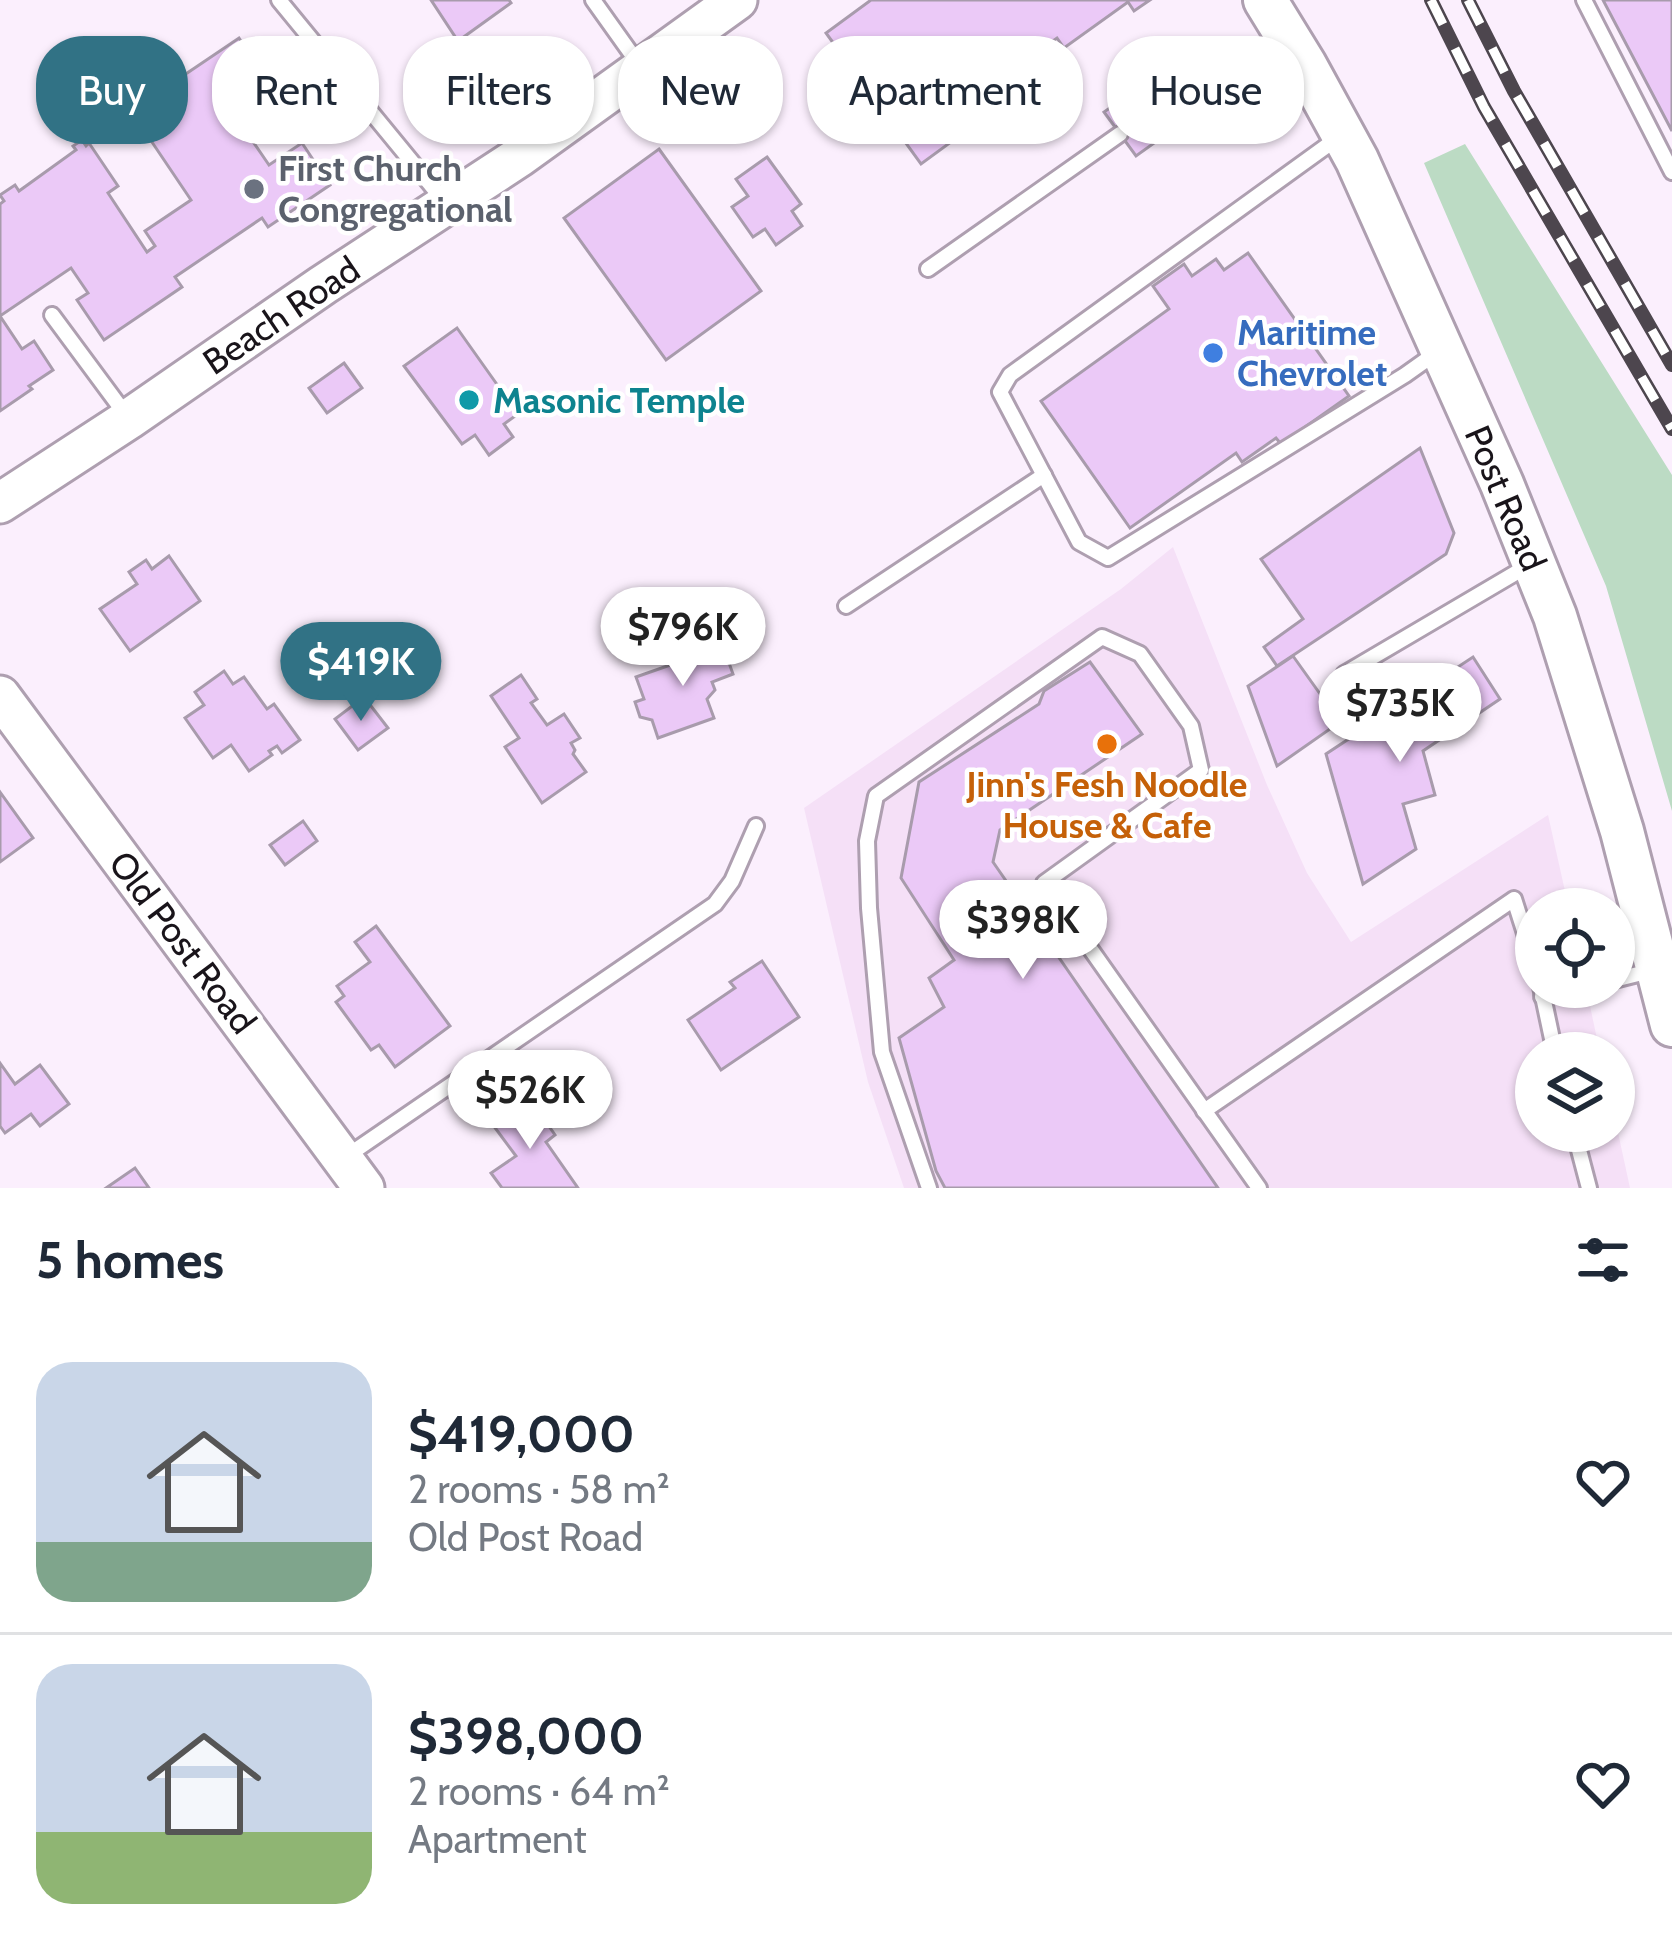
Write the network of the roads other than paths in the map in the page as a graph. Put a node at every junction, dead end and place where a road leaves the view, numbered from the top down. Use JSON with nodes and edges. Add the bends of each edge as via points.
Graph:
{"nodes":[{"id":1,"x":279,"y":0,"type":"edge"},
{"id":2,"x":593,"y":0,"type":"edge"},
{"id":3,"x":737,"y":0,"type":"edge"},
{"id":4,"x":1265,"y":0,"type":"edge"},
{"id":5,"x":1584,"y":0,"type":"edge"},
{"id":6,"x":619,"y":36,"type":"edge"},
{"id":7,"x":689,"y":36,"type":"edge"},
{"id":8,"x":618,"y":87,"type":"edge"},
{"id":9,"x":1343,"y":134,"type":"junction"},
{"id":10,"x":1107,"y":143,"type":"edge"},
{"id":11,"x":1672,"y":172,"type":"edge"},
{"id":12,"x":447,"y":205,"type":"junction"},
{"id":13,"x":928,"y":268,"type":"dead end"},
{"id":14,"x":52,"y":315,"type":"dead end"},
{"id":15,"x":1442,"y":349,"type":"junction"},
{"id":16,"x":129,"y":419,"type":"junction"},
{"id":17,"x":1044,"y":475,"type":"junction"},
{"id":18,"x":0,"y":503,"type":"edge"},
{"id":19,"x":1534,"y":563,"type":"junction"},
{"id":20,"x":846,"y":606,"type":"dead end"},
{"id":21,"x":1344,"y":674,"type":"dead end"},
{"id":22,"x":0,"y":696,"type":"edge"},
{"id":23,"x":756,"y":826,"type":"dead end"},
{"id":24,"x":1515,"y":901,"type":"edge"},
{"id":25,"x":1659,"y":969,"type":"junction"},
{"id":26,"x":1635,"y":975,"type":"edge"},
{"id":27,"x":1672,"y":1025,"type":"edge"},
{"id":28,"x":1204,"y":1111,"type":"junction"},
{"id":29,"x":1580,"y":1152,"type":"edge"},
{"id":30,"x":354,"y":1173,"type":"edge"},
{"id":31,"x":929,"y":1188,"type":"edge"},
{"id":32,"x":1259,"y":1188,"type":"edge"},
{"id":33,"x":1589,"y":1188,"type":"edge"}],
"edges":[{"from":1,"to":12,"type":"lane"},
{"from":2,"to":6,"type":"lane"},
{"from":3,"to":7,"type":"street","name":"Beach Road"},
{"from":4,"to":9,"type":"main road","name":"Post Road"},
{"from":5,"to":11,"type":"lane"},
{"from":8,"to":12,"type":"street","name":"Beach Road"},
{"from":9,"to":15,"type":"main road","name":"Post Road"},
{"from":9,"to":17,"type":"lane","via":[[1010,375],[1000,392]]},
{"from":10,"to":13,"type":"lane"},
{"from":12,"to":16,"type":"street","name":"Beach Road"},
{"from":14,"to":16,"type":"lane"},
{"from":15,"to":17,"type":"lane","via":[[1108,558],[1079,542]]},
{"from":15,"to":19,"type":"main road","name":"Post Road"},
{"from":16,"to":18,"type":"street","name":"Beach Road"},
{"from":17,"to":20,"type":"lane"},
{"from":19,"to":21,"type":"lane"},
{"from":19,"to":25,"type":"main road","name":"Post Road"},
{"from":22,"to":30,"type":"street","name":"Old Post Road"},
{"from":23,"to":30,"type":"lane","via":[[715,904]]},
{"from":24,"to":28,"type":"lane"},
{"from":25,"to":26,"type":"lane"},
{"from":25,"to":27,"type":"main road","name":"Post Road"},
{"from":28,"to":31,"type":"lane","via":[[1044,883],[1201,770],[1191,726],[1140,654],[1102,638],[876,796],[867,842],[882,1052]]},
{"from":28,"to":32,"type":"lane"},
{"from":29,"to":33,"type":"lane"}]}
